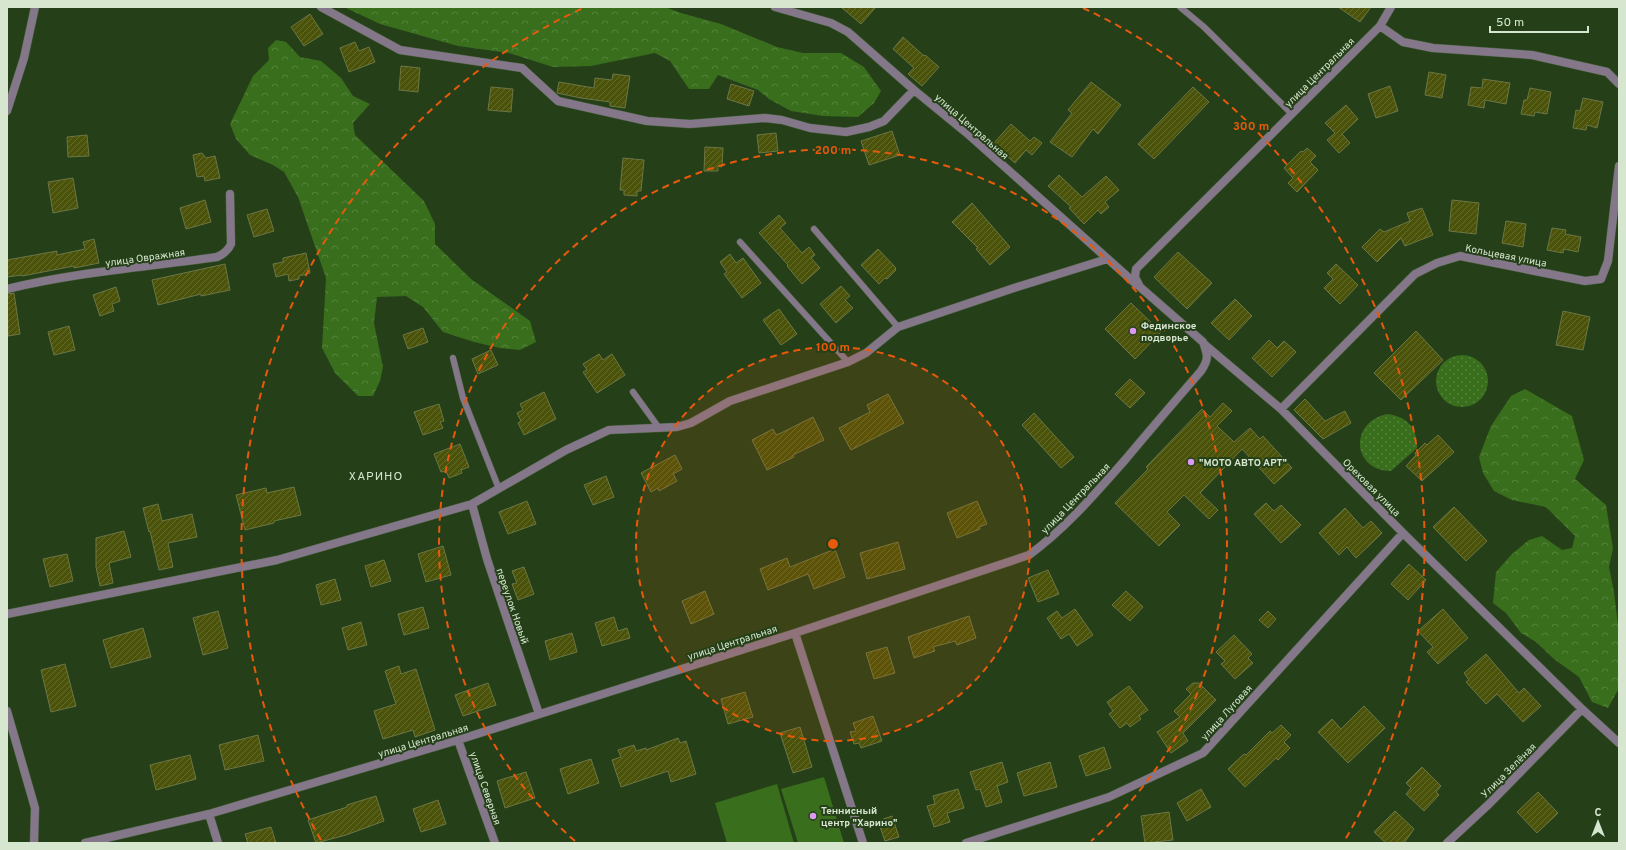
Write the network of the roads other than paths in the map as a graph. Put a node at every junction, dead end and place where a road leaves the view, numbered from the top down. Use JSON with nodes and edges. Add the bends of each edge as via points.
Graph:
{"nodes":[{"id":1,"x":35,"y":7,"type":"edge"},
{"id":2,"x":321,"y":7,"type":"edge"},
{"id":3,"x":775,"y":7,"type":"edge"},
{"id":4,"x":1180,"y":7,"type":"edge"},
{"id":5,"x":1391,"y":7,"type":"edge"},
{"id":6,"x":1380,"y":26,"type":"junction"},
{"id":7,"x":1619,"y":84,"type":"edge"},
{"id":8,"x":914,"y":90,"type":"junction"},
{"id":9,"x":7,"y":111,"type":"edge"},
{"id":10,"x":1292,"y":114,"type":"junction"},
{"id":11,"x":1619,"y":166,"type":"edge"},
{"id":12,"x":230,"y":194,"type":"dead end"},
{"id":13,"x":814,"y":230,"type":"dead end"},
{"id":14,"x":740,"y":242,"type":"dead end"},
{"id":15,"x":1107,"y":259,"type":"junction"},
{"id":16,"x":1140,"y":287,"type":"junction"},
{"id":17,"x":7,"y":289,"type":"edge"},
{"id":18,"x":898,"y":327,"type":"junction"},
{"id":19,"x":1203,"y":342,"type":"junction"},
{"id":20,"x":453,"y":358,"type":"dead end"},
{"id":21,"x":848,"y":362,"type":"junction"},
{"id":22,"x":633,"y":392,"type":"dead end"},
{"id":23,"x":1281,"y":409,"type":"junction"},
{"id":24,"x":659,"y":428,"type":"junction"},
{"id":25,"x":499,"y":489,"type":"junction"},
{"id":26,"x":472,"y":504,"type":"junction"},
{"id":27,"x":1403,"y":533,"type":"junction"},
{"id":28,"x":7,"y":614,"type":"edge"},
{"id":29,"x":795,"y":633,"type":"junction"},
{"id":30,"x":1582,"y":709,"type":"junction"},
{"id":31,"x":7,"y":711,"type":"edge"},
{"id":32,"x":538,"y":714,"type":"junction"},
{"id":33,"x":458,"y":740,"type":"junction"},
{"id":34,"x":1619,"y":743,"type":"edge"},
{"id":35,"x":209,"y":814,"type":"junction"},
{"id":36,"x":34,"y":843,"type":"edge"},
{"id":37,"x":85,"y":843,"type":"edge"},
{"id":38,"x":218,"y":843,"type":"edge"},
{"id":39,"x":494,"y":843,"type":"edge"},
{"id":40,"x":863,"y":843,"type":"edge"},
{"id":41,"x":966,"y":843,"type":"edge"},
{"id":42,"x":1447,"y":843,"type":"edge"}],
"edges":[{"from":1,"to":9,"type":"street","via":[[24,58]]},
{"from":2,"to":8,"type":"street","via":[[400,50],[522,68],[558,101],[647,121],[690,124],[765,118],[810,128],[846,132],[869,127],[884,120]]},
{"from":3,"to":8,"type":"street","name":"улица Центральная","via":[[843,29]]},
{"from":4,"to":10,"type":"lane","via":[[1204,27]]},
{"from":5,"to":6,"type":"street","name":"улица Центральная"},
{"from":6,"to":7,"type":"street","via":[[1402,42],[1432,48],[1532,55],[1607,72]]},
{"from":6,"to":10,"type":"street","name":"улица Центральная"},
{"from":8,"to":15,"type":"street","name":"улица Центральная","via":[[969,135]]},
{"from":10,"to":16,"type":"street","name":"улица Центральная","via":[[1136,269],[1135,277]]},
{"from":11,"to":23,"type":"street","name":"Кольцевая улица","via":[[1608,261],[1601,279],[1585,281],[1460,256],[1437,263],[1415,274]]},
{"from":12,"to":17,"type":"street","name":"улица Овражная","via":[[231,244],[224,254],[217,257],[32,283]]},
{"from":13,"to":18,"type":"lane"},
{"from":14,"to":21,"type":"lane"},
{"from":15,"to":16,"type":"street","name":"улица Центральная"},
{"from":15,"to":18,"type":"street"},
{"from":16,"to":19,"type":"street","name":"Ореховая улица"},
{"from":18,"to":21,"type":"street","via":[[866,353]]},
{"from":19,"to":23,"type":"street","name":"Ореховая улица"},
{"from":19,"to":29,"type":"street","name":"улица Центральная","via":[[1208,354],[1201,371],[1072,519],[1052,539],[1030,555]]},
{"from":20,"to":25,"type":"lane","via":[[463,398]]},
{"from":21,"to":24,"type":"street","via":[[730,401],[691,423]]},
{"from":22,"to":24,"type":"lane"},
{"from":23,"to":27,"type":"street","name":"Ореховая улица"},
{"from":24,"to":25,"type":"street","via":[[609,430],[566,450]]},
{"from":25,"to":26,"type":"street"},
{"from":26,"to":28,"type":"street","via":[[277,560]]},
{"from":26,"to":32,"type":"street","name":"переулок Новый","via":[[487,559]]},
{"from":27,"to":30,"type":"street","name":"Ореховая улица"},
{"from":27,"to":41,"type":"street","name":"улица Луговая","via":[[1203,753],[1109,796]]},
{"from":29,"to":32,"type":"street","name":"улица Центральная"},
{"from":29,"to":40,"type":"street"},
{"from":30,"to":34,"type":"street","name":"Ореховая улица"},
{"from":30,"to":42,"type":"street","name":"Улица Зелёная"},
{"from":31,"to":36,"type":"street","via":[[35,808]]},
{"from":32,"to":33,"type":"street","name":"улица Центральная"},
{"from":33,"to":35,"type":"street","name":"улица Центральная"},
{"from":33,"to":39,"type":"street","name":"улица Северная"},
{"from":35,"to":37,"type":"street","name":"улица Центральная"},
{"from":35,"to":38,"type":"street"}]}
